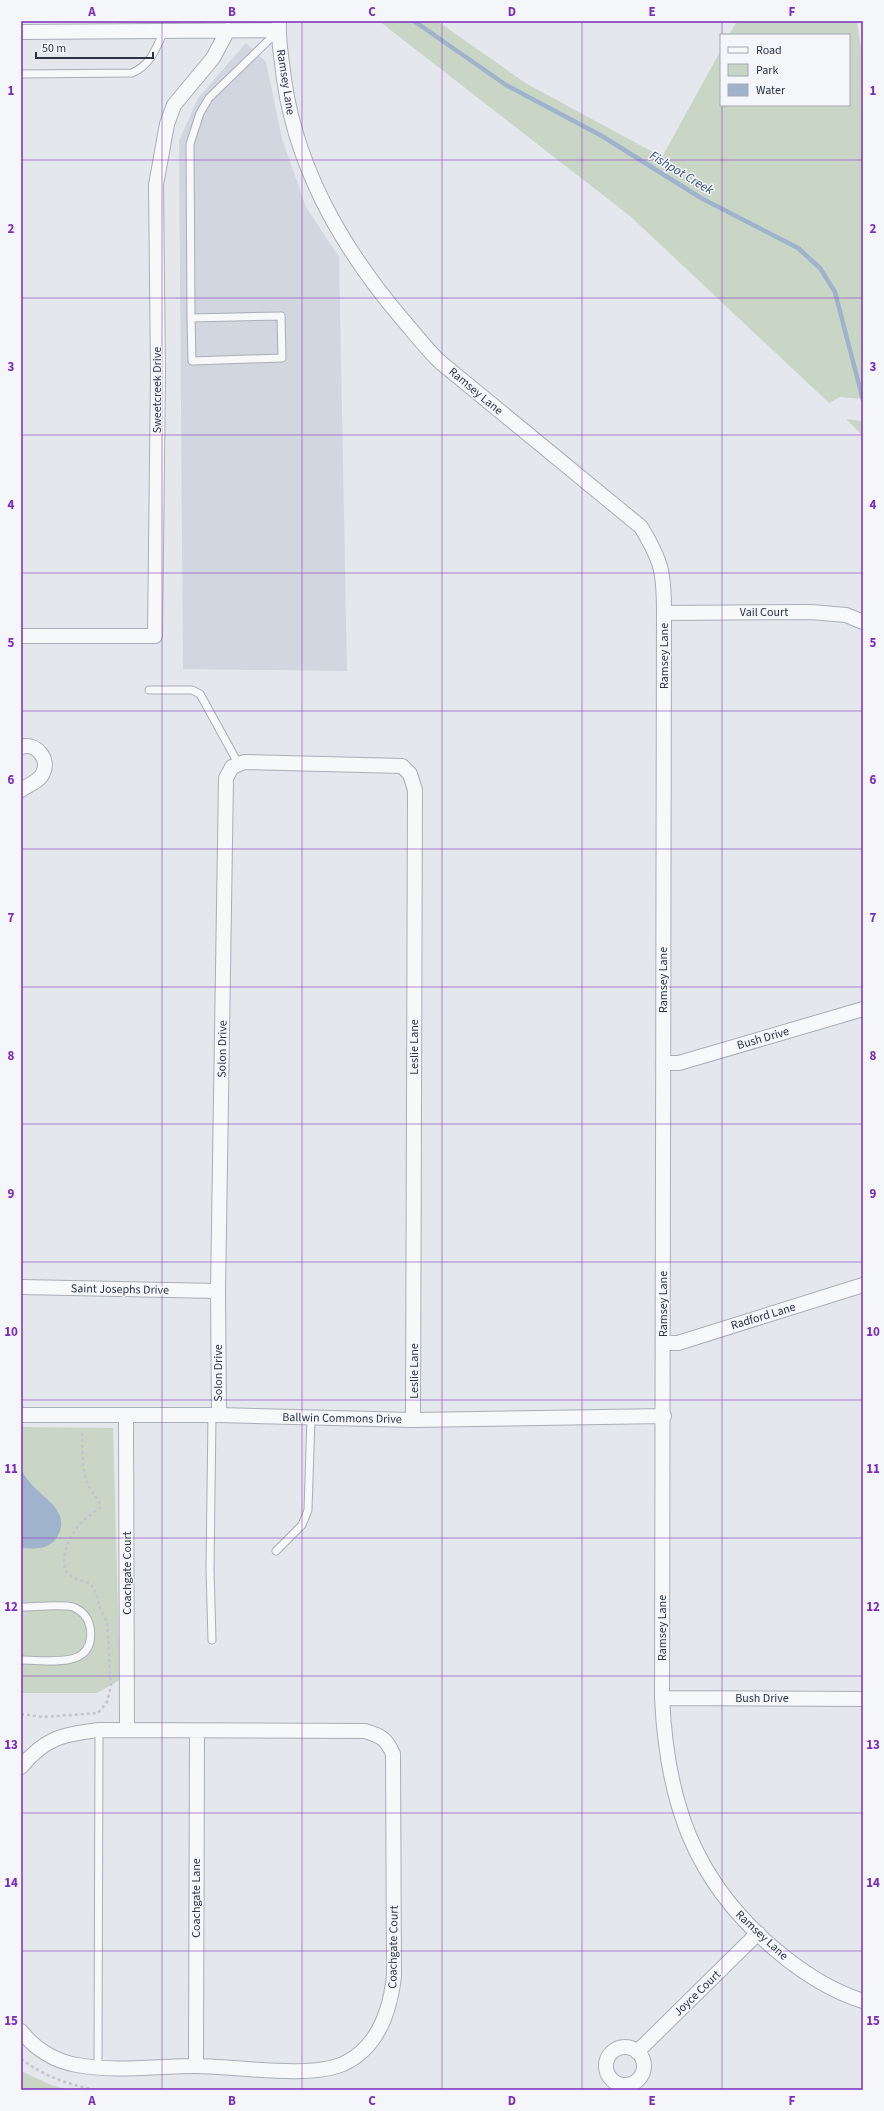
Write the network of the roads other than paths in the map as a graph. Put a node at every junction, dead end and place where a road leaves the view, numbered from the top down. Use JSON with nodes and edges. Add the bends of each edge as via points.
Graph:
{"nodes":[{"id":1,"x":279,"y":26,"type":"edge"},
{"id":2,"x":228,"y":30,"type":"junction"},
{"id":3,"x":164,"y":31,"type":"junction"},
{"id":4,"x":21,"y":32,"type":"edge"},
{"id":5,"x":21,"y":74,"type":"edge"},
{"id":6,"x":191,"y":318,"type":"junction"},
{"id":7,"x":664,"y":613,"type":"junction"},
{"id":8,"x":863,"y":622,"type":"edge"},
{"id":9,"x":21,"y":636,"type":"edge"},
{"id":10,"x":149,"y":690,"type":"dead end"},
{"id":11,"x":21,"y":747,"type":"edge"},
{"id":12,"x":238,"y":764,"type":"junction"},
{"id":13,"x":21,"y":790,"type":"edge"},
{"id":14,"x":863,"y":1009,"type":"edge"},
{"id":15,"x":663,"y":1063,"type":"junction"},
{"id":16,"x":863,"y":1285,"type":"edge"},
{"id":17,"x":21,"y":1287,"type":"edge"},
{"id":18,"x":218,"y":1291,"type":"junction"},
{"id":19,"x":663,"y":1343,"type":"junction"},
{"id":20,"x":21,"y":1415,"type":"edge"},
{"id":21,"x":126,"y":1416,"type":"junction"},
{"id":22,"x":215,"y":1416,"type":"junction"},
{"id":23,"x":664,"y":1416,"type":"junction"},
{"id":24,"x":311,"y":1418,"type":"junction"},
{"id":25,"x":414,"y":1420,"type":"junction"},
{"id":26,"x":276,"y":1551,"type":"dead end"},
{"id":27,"x":21,"y":1606,"type":"edge"},
{"id":28,"x":212,"y":1640,"type":"dead end"},
{"id":29,"x":21,"y":1660,"type":"edge"},
{"id":30,"x":662,"y":1698,"type":"junction"},
{"id":31,"x":863,"y":1699,"type":"edge"},
{"id":32,"x":100,"y":1730,"type":"junction"},
{"id":33,"x":127,"y":1730,"type":"junction"},
{"id":34,"x":197,"y":1731,"type":"junction"},
{"id":35,"x":21,"y":1767,"type":"edge"},
{"id":36,"x":758,"y":1933,"type":"junction"},
{"id":37,"x":863,"y":2001,"type":"edge"},
{"id":38,"x":21,"y":2032,"type":"edge"},
{"id":39,"x":637,"y":2052,"type":"dead end"},
{"id":40,"x":196,"y":2066,"type":"junction"},
{"id":41,"x":98,"y":2068,"type":"junction"}],
"edges":[{"from":1,"to":2,"type":"street"},
{"from":1,"to":6,"type":"lane","via":[[209,98],[200,113],[190,144]]},
{"from":1,"to":7,"type":"street","name":"Ramsey Lane","via":[[287,103],[295,133],[305,162],[337,230],[376,288],[422,345],[641,527],[661,565]]},
{"from":2,"to":3,"type":"street"},
{"from":2,"to":9,"type":"street","name":"Sweetcreek Drive","via":[[213,58],[174,105],[167,124],[156,185],[158,373],[155,636]]},
{"from":3,"to":4,"type":"street"},
{"from":3,"to":5,"type":"lane","via":[[150,62],[141,70],[132,73]]},
{"from":6,"to":6,"type":"lane","via":[[192,361],[282,358],[281,316]]},
{"from":7,"to":8,"type":"street","name":"Vail Court","via":[[811,612],[846,615]]},
{"from":7,"to":15,"type":"street","name":"Ramsey Lane"},
{"from":10,"to":12,"type":"lane","via":[[192,690],[200,694]]},
{"from":11,"to":13,"type":"street","via":[[30,746],[37,749],[45,759],[46,766],[39,779]]},
{"from":12,"to":18,"type":"street","name":"Solon Drive","via":[[228,772],[226,782]]},
{"from":12,"to":25,"type":"street","name":"Leslie Lane","via":[[402,766],[410,774],[415,790]]},
{"from":14,"to":15,"type":"street","name":"Bush Drive","via":[[679,1063]]},
{"from":15,"to":19,"type":"street","name":"Ramsey Lane"},
{"from":16,"to":19,"type":"street","name":"Radford Lane","via":[[678,1343]]},
{"from":17,"to":18,"type":"street","name":"Saint Josephs Drive"},
{"from":18,"to":22,"type":"street","name":"Solon Drive"},
{"from":19,"to":23,"type":"street","name":"Ramsey Lane"},
{"from":20,"to":21,"type":"street","name":"Ballwin Commons Drive"},
{"from":21,"to":22,"type":"street","name":"Ballwin Commons Drive"},
{"from":21,"to":33,"type":"street","name":"Coachgate Court"},
{"from":22,"to":24,"type":"street","name":"Ballwin Commons Drive"},
{"from":22,"to":28,"type":"lane","via":[[210,1569]]},
{"from":23,"to":25,"type":"street","name":"Ballwin Commons Drive"},
{"from":23,"to":30,"type":"street","name":"Ramsey Lane"},
{"from":24,"to":25,"type":"street","name":"Ballwin Commons Drive"},
{"from":24,"to":26,"type":"lane","via":[[308,1510],[302,1525]]},
{"from":27,"to":29,"type":"lane","via":[[72,1606],[82,1611],[88,1620],[90,1632],[90,1643],[85,1653],[78,1658]]},
{"from":30,"to":31,"type":"street","name":"Bush Drive"},
{"from":30,"to":36,"type":"street","name":"Ramsey Lane","via":[[667,1756],[686,1830],[712,1880]]},
{"from":32,"to":33,"type":"street","name":"Coachgate Court"},
{"from":32,"to":35,"type":"street","name":"Coachgate Court","via":[[63,1735],[31,1755]]},
{"from":32,"to":41,"type":"lane"},
{"from":33,"to":34,"type":"street","name":"Coachgate Court"},
{"from":34,"to":40,"type":"street","name":"Coachgate Lane"},
{"from":34,"to":40,"type":"street","name":"Coachgate Court","via":[[365,1731],[378,1735],[387,1742],[393,1754],[394,1976],[392,1999],[384,2023],[373,2040],[344,2064],[313,2071]]},
{"from":36,"to":37,"type":"street","name":"Ramsey Lane","via":[[806,1973]]},
{"from":36,"to":39,"type":"street","name":"Joyce Court"},
{"from":38,"to":41,"type":"street","name":"Coachgate Court","via":[[49,2056],[76,2065]]},
{"from":40,"to":41,"type":"street","name":"Coachgate Court"}]}
